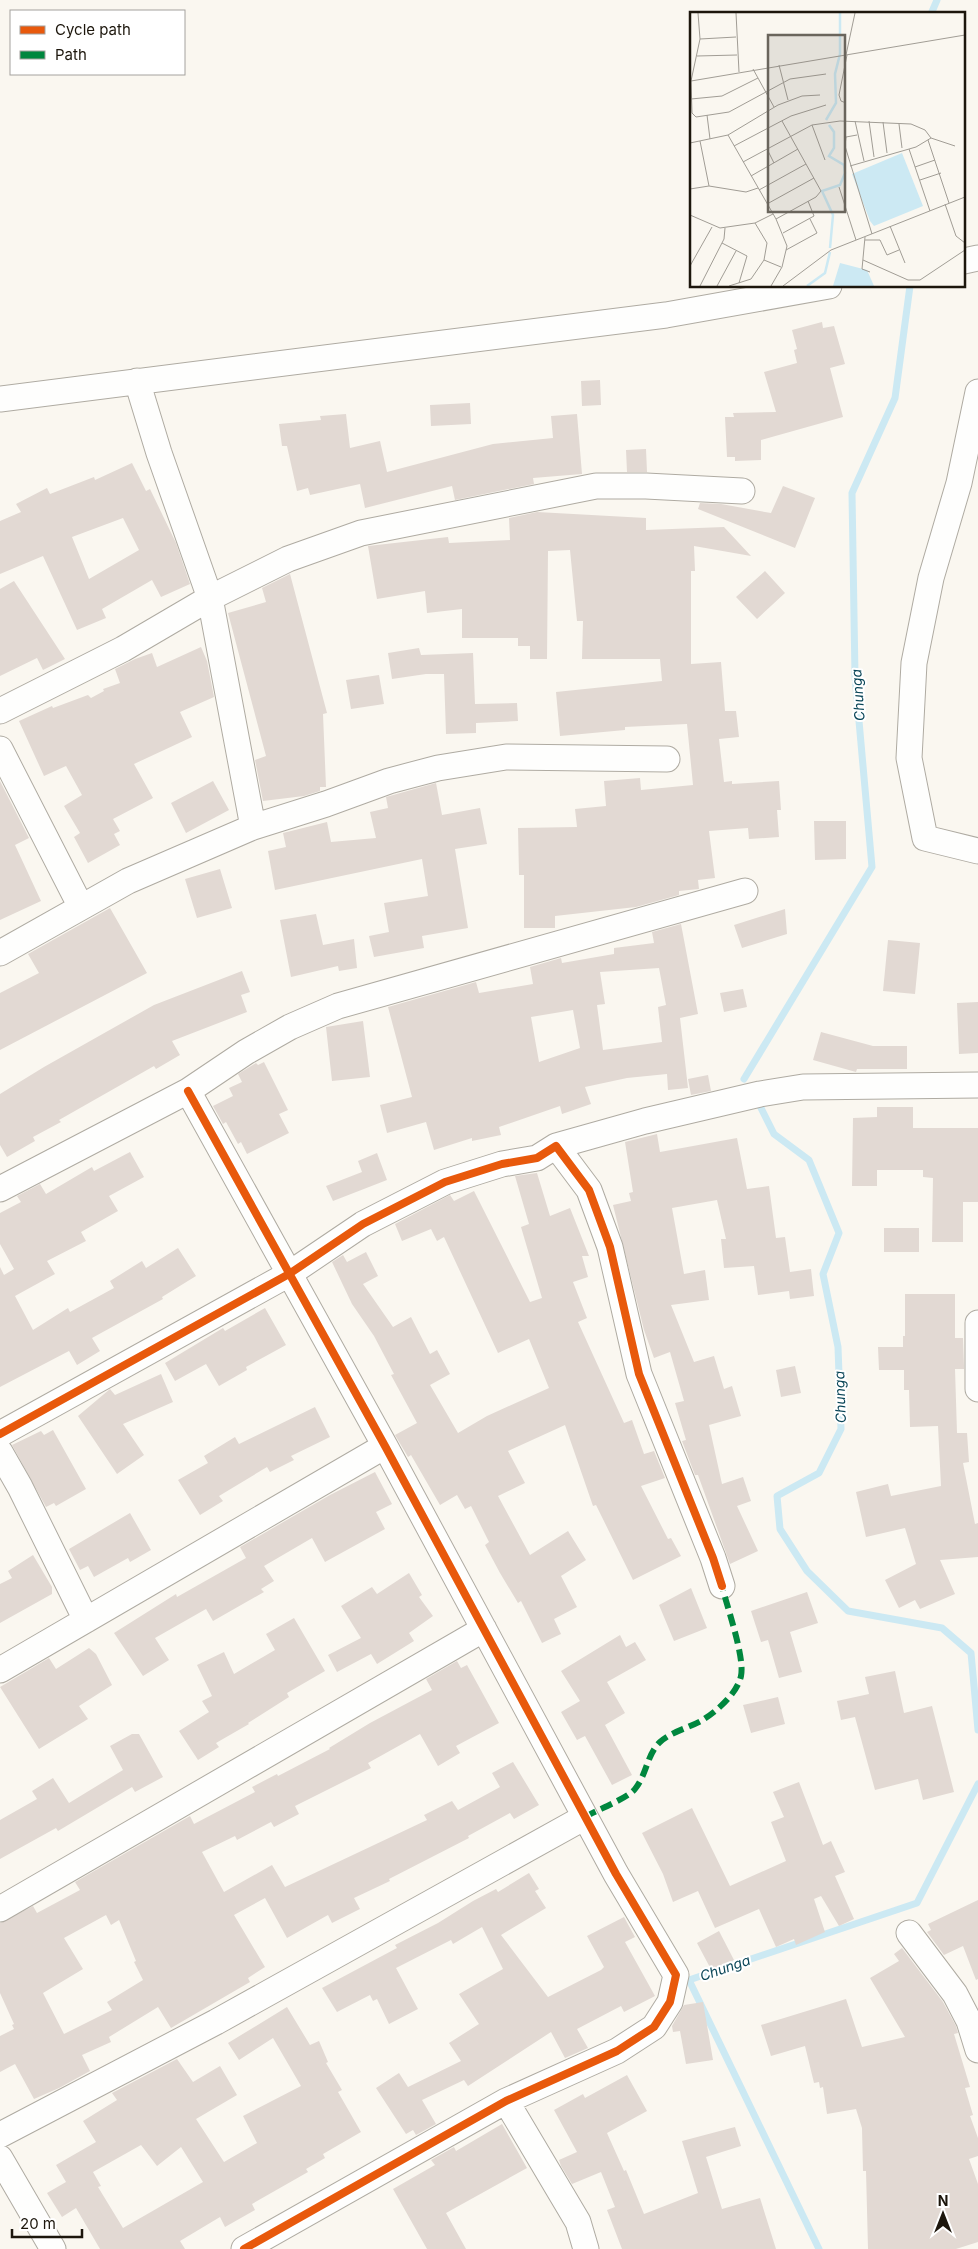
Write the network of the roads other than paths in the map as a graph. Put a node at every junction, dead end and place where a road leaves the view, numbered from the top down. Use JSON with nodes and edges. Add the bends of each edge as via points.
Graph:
{"nodes":[{"id":1,"x":818,"y":288,"type":"edge"},
{"id":2,"x":137,"y":381,"type":"junction"},
{"id":3,"x":978,"y":392,"type":"edge"},
{"id":4,"x":0,"y":400,"type":"edge"},
{"id":5,"x":742,"y":491,"type":"dead end"},
{"id":6,"x":210,"y":598,"type":"junction"},
{"id":7,"x":0,"y":711,"type":"edge"},
{"id":8,"x":0,"y":749,"type":"edge"},
{"id":9,"x":667,"y":759,"type":"dead end"},
{"id":10,"x":254,"y":827,"type":"junction"},
{"id":11,"x":978,"y":851,"type":"edge"},
{"id":12,"x":745,"y":891,"type":"dead end"},
{"id":13,"x":81,"y":907,"type":"junction"},
{"id":14,"x":0,"y":953,"type":"edge"},
{"id":15,"x":978,"y":1085,"type":"edge"},
{"id":16,"x":188,"y":1091,"type":"junction"},
{"id":17,"x":556,"y":1146,"type":"junction"},
{"id":18,"x":0,"y":1190,"type":"edge"},
{"id":19,"x":289,"y":1274,"type":"junction"},
{"id":20,"x":978,"y":1323,"type":"edge"},
{"id":21,"x":978,"y":1389,"type":"edge"},
{"id":22,"x":0,"y":1434,"type":"edge"},
{"id":23,"x":385,"y":1446,"type":"junction"},
{"id":24,"x":0,"y":1452,"type":"edge"},
{"id":25,"x":722,"y":1586,"type":"dead end"},
{"id":26,"x":86,"y":1620,"type":"junction"},
{"id":27,"x":484,"y":1630,"type":"junction"},
{"id":28,"x":0,"y":1670,"type":"edge"},
{"id":29,"x":585,"y":1817,"type":"junction"},
{"id":30,"x":0,"y":1909,"type":"edge"},
{"id":31,"x":909,"y":1932,"type":"dead end"},
{"id":32,"x":978,"y":2050,"type":"edge"},
{"id":33,"x":506,"y":2101,"type":"junction"},
{"id":34,"x":0,"y":2135,"type":"edge"},
{"id":35,"x":0,"y":2158,"type":"edge"},
{"id":36,"x":53,"y":2249,"type":"edge"},
{"id":37,"x":244,"y":2249,"type":"edge"},
{"id":38,"x":586,"y":2249,"type":"edge"}],
"edges":[{"from":1,"to":2,"type":"street","via":[[666,315]]},
{"from":2,"to":4,"type":"street"},
{"from":2,"to":6,"type":"street"},
{"from":3,"to":11,"type":"street","via":[[959,482],[931,578],[914,663],[909,758],[925,838]]},
{"from":5,"to":6,"type":"street","via":[[596,486],[500,504],[361,533],[288,559]]},
{"from":6,"to":7,"type":"street","via":[[123,649]]},
{"from":6,"to":10,"type":"street"},
{"from":8,"to":13,"type":"street"},
{"from":9,"to":10,"type":"street","via":[[506,757],[470,762],[389,781]]},
{"from":10,"to":13,"type":"street","via":[[128,881]]},
{"from":12,"to":16,"type":"street","via":[[338,1006],[290,1027]]},
{"from":13,"to":14,"type":"street"},
{"from":15,"to":17,"type":"street","via":[[794,1089],[645,1121]]},
{"from":16,"to":18,"type":"street"},
{"from":16,"to":19,"type":"street"},
{"from":17,"to":19,"type":"street","via":[[537,1158],[502,1164],[445,1182],[363,1224]]},
{"from":17,"to":25,"type":"street","via":[[589,1190],[610,1247],[639,1374],[714,1558]]},
{"from":19,"to":22,"type":"street"},
{"from":19,"to":23,"type":"street"},
{"from":20,"to":21,"type":"street"},
{"from":23,"to":26,"type":"street"},
{"from":23,"to":27,"type":"street"},
{"from":24,"to":26,"type":"street"},
{"from":26,"to":28,"type":"street"},
{"from":27,"to":29,"type":"street"},
{"from":27,"to":30,"type":"street"},
{"from":29,"to":33,"type":"street","via":[[676,1975],[670,2002],[654,2027],[617,2051]]},
{"from":29,"to":34,"type":"street","via":[[216,2022]]},
{"from":31,"to":32,"type":"street","via":[[956,1994]]},
{"from":33,"to":37,"type":"street"},
{"from":33,"to":38,"type":"street","via":[[578,2222]]},
{"from":35,"to":36,"type":"street"}]}
